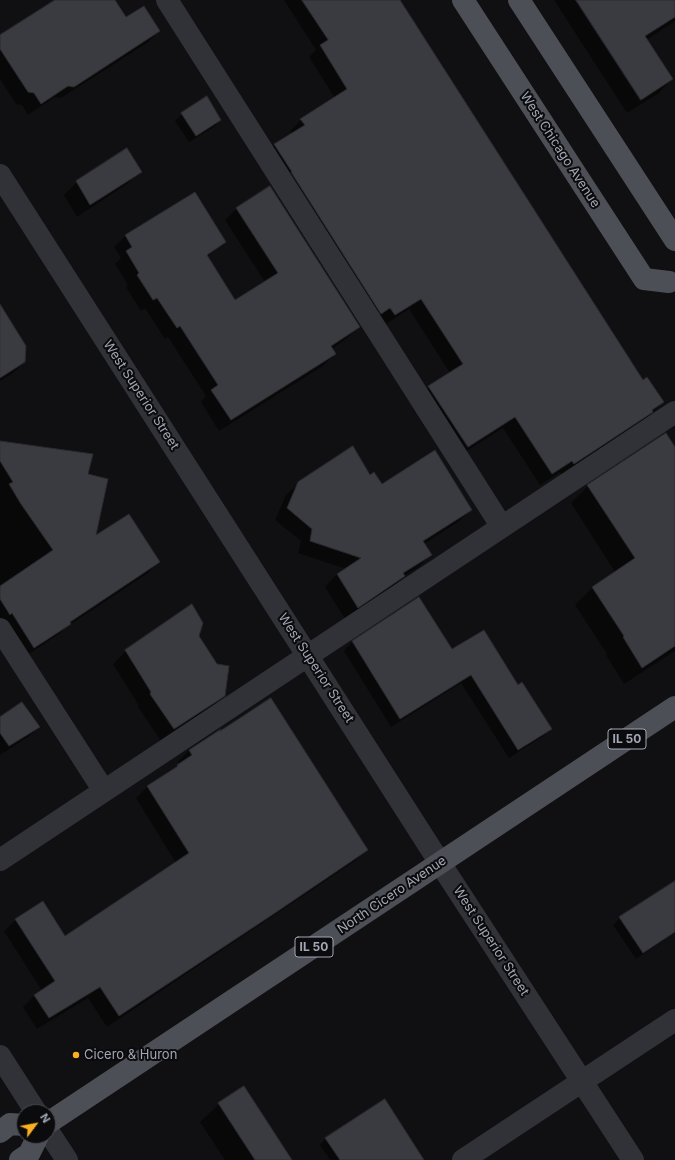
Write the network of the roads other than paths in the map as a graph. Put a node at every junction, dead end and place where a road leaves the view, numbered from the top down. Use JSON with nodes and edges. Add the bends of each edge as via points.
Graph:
{"nodes":[{"id":1,"x":167,"y":0,"type":"edge"},
{"id":2,"x":463,"y":0,"type":"edge"},
{"id":3,"x":519,"y":0,"type":"edge"},
{"id":4,"x":0,"y":175,"type":"edge"},
{"id":5,"x":675,"y":240,"type":"edge"},
{"id":6,"x":673,"y":279,"type":"edge"},
{"id":7,"x":675,"y":412,"type":"edge"},
{"id":8,"x":502,"y":527,"type":"junction"},
{"id":9,"x":0,"y":629,"type":"edge"},
{"id":10,"x":308,"y":656,"type":"junction"},
{"id":11,"x":673,"y":712,"type":"edge"},
{"id":12,"x":104,"y":791,"type":"junction"},
{"id":13,"x":0,"y":860,"type":"edge"},
{"id":14,"x":440,"y":863,"type":"junction"},
{"id":15,"x":675,"y":1020,"type":"edge"},
{"id":16,"x":0,"y":1056,"type":"edge"},
{"id":17,"x":582,"y":1081,"type":"junction"},
{"id":18,"x":31,"y":1104,"type":"edge"},
{"id":19,"x":56,"y":1118,"type":"edge"},
{"id":20,"x":16,"y":1124,"type":"edge"},
{"id":21,"x":0,"y":1132,"type":"edge"},
{"id":22,"x":56,"y":1143,"type":"edge"},
{"id":23,"x":34,"y":1144,"type":"edge"},
{"id":24,"x":20,"y":1160,"type":"edge"},
{"id":25,"x":67,"y":1160,"type":"edge"},
{"id":26,"x":462,"y":1160,"type":"edge"},
{"id":27,"x":633,"y":1160,"type":"edge"}],
"edges":[{"from":1,"to":8,"type":"street"},
{"from":2,"to":6,"type":"main road","name":"West Chicago Avenue","via":[[644,279]]},
{"from":3,"to":5,"type":"main road"},
{"from":4,"to":10,"type":"street","name":"West Superior Street"},
{"from":7,"to":8,"type":"street"},
{"from":8,"to":10,"type":"street"},
{"from":9,"to":12,"type":"street"},
{"from":10,"to":12,"type":"street"},
{"from":10,"to":14,"type":"street","name":"West Superior Street"},
{"from":11,"to":14,"type":"main road","name":"North Cicero Avenue","number":"IL 50"},
{"from":12,"to":13,"type":"street"},
{"from":14,"to":17,"type":"street","name":"West Superior Street"},
{"from":14,"to":19,"type":"main road","name":"North Cicero Avenue","number":"IL 50"},
{"from":15,"to":17,"type":"street"},
{"from":16,"to":18,"type":"street"},
{"from":17,"to":26,"type":"street"},
{"from":17,"to":27,"type":"street","name":"West Superior Street"},
{"from":20,"to":21,"type":"main road","via":[[10,1124]]},
{"from":22,"to":25,"type":"street"},
{"from":23,"to":24,"type":"main road","via":[[29,1154]]}]}
